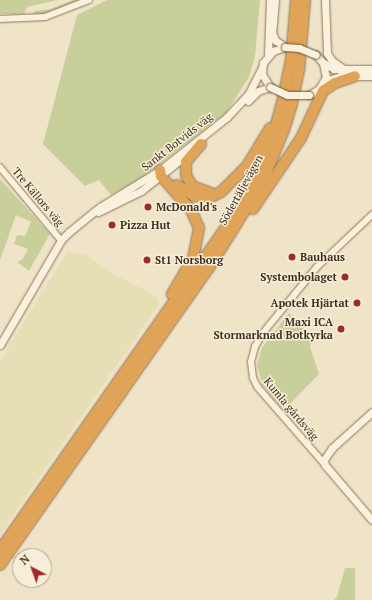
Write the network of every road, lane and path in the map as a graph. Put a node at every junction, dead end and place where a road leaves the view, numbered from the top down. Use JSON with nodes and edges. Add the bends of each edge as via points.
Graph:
{"nodes":[{"id":1,"x":89,"y":0,"type":"edge"},
{"id":2,"x":270,"y":0,"type":"edge"},
{"id":3,"x":276,"y":0,"type":"edge"},
{"id":4,"x":296,"y":0,"type":"edge"},
{"id":5,"x":305,"y":0,"type":"edge"},
{"id":6,"x":325,"y":0,"type":"edge"},
{"id":7,"x":0,"y":19,"type":"edge"},
{"id":8,"x":15,"y":20,"type":"junction"},
{"id":9,"x":0,"y":23,"type":"edge"},
{"id":10,"x":326,"y":35,"type":"junction"},
{"id":11,"x":280,"y":47,"type":"junction"},
{"id":12,"x":268,"y":55,"type":"junction"},
{"id":13,"x":320,"y":60,"type":"junction"},
{"id":14,"x":262,"y":68,"type":"junction"},
{"id":15,"x":344,"y":69,"type":"junction"},
{"id":16,"x":372,"y":69,"type":"edge"},
{"id":17,"x":355,"y":76,"type":"junction"},
{"id":18,"x":372,"y":76,"type":"edge"},
{"id":19,"x":324,"y":82,"type":"junction"},
{"id":20,"x":270,"y":87,"type":"junction"},
{"id":21,"x":312,"y":93,"type":"junction"},
{"id":22,"x":282,"y":103,"type":"junction"},
{"id":23,"x":308,"y":125,"type":"junction"},
{"id":24,"x":201,"y":144,"type":"junction"},
{"id":25,"x":0,"y":166,"type":"edge"},
{"id":26,"x":162,"y":173,"type":"junction"},
{"id":27,"x":221,"y":192,"type":"junction"},
{"id":28,"x":372,"y":215,"type":"edge"},
{"id":29,"x":61,"y":240,"type":"junction"},
{"id":30,"x":210,"y":266,"type":"junction"},
{"id":31,"x":0,"y":345,"type":"edge"},
{"id":32,"x":148,"y":345,"type":"junction"},
{"id":33,"x":372,"y":412,"type":"edge"},
{"id":34,"x":325,"y":465,"type":"junction"},
{"id":35,"x":372,"y":520,"type":"edge"},
{"id":36,"x":0,"y":550,"type":"edge"},
{"id":37,"x":0,"y":565,"type":"edge"}],
"edges":[{"from":1,"to":8,"type":"street","via":[[46,17]]},
{"from":2,"to":12,"type":"main road"},
{"from":3,"to":11,"type":"main road","via":[[272,32]]},
{"from":4,"to":22,"type":"highway","via":[[291,60]]},
{"from":5,"to":30,"type":"highway","name":"Södertäljevägen","via":[[299,70],[284,130],[262,183]]},
{"from":6,"to":10,"type":"main road"},
{"from":7,"to":8,"type":"street"},
{"from":8,"to":9,"type":"street"},
{"from":10,"to":13,"type":"main road"},
{"from":10,"to":15,"type":"main road","via":[[329,58]]},
{"from":11,"to":12,"type":"main road"},
{"from":11,"to":13,"type":"main road","bridge":true,"via":[[299,48]]},
{"from":12,"to":14,"type":"main road"},
{"from":13,"to":15,"type":"main road","via":[[330,68]]},
{"from":13,"to":19,"type":"main road","via":[[326,72]]},
{"from":14,"to":20,"type":"main road","via":[[263,78]]},
{"from":14,"to":26,"type":"main road","name":"Sankt Botvids väg","via":[[249,93],[235,109]]},
{"from":15,"to":16,"type":"main road"},
{"from":17,"to":18,"type":"main road"},
{"from":17,"to":19,"type":"main road","via":[[340,76]]},
{"from":17,"to":23,"type":"highway","via":[[326,88]]},
{"from":19,"to":21,"type":"main road"},
{"from":20,"to":21,"type":"main road","bridge":true,"via":[[287,95]]},
{"from":20,"to":24,"type":"main road","name":"Sankt Botvids väg","via":[[254,94]]},
{"from":21,"to":23,"type":"highway"},
{"from":22,"to":27,"type":"highway","via":[[248,166]]},
{"from":22,"to":32,"type":"highway","via":[[274,132],[247,193]]},
{"from":23,"to":30,"type":"highway","via":[[285,165]]},
{"from":24,"to":26,"type":"main road","name":"Sankt Botvids väg"},
{"from":24,"to":27,"type":"highway","via":[[186,162],[188,180],[198,190]]},
{"from":25,"to":29,"type":"street","name":"Tre Källors väg"},
{"from":26,"to":27,"type":"highway","via":[[182,191],[194,196],[213,196]]},
{"from":26,"to":29,"type":"main road","name":"Sankt Botvids väg","via":[[90,216]]},
{"from":26,"to":32,"type":"highway","via":[[191,210],[199,234],[193,258]]},
{"from":28,"to":34,"type":"street","name":"Kumla gårdsväg","via":[[317,267],[263,333],[255,347],[251,362],[253,378],[258,388]]},
{"from":29,"to":31,"type":"main road","name":"Sankt Botvids väg"},
{"from":30,"to":32,"type":"highway","name":"Södertäljevägen"},
{"from":32,"to":36,"type":"highway"},
{"from":32,"to":37,"type":"highway"},
{"from":33,"to":34,"type":"main road","via":[[329,451],[324,460]]},
{"from":34,"to":35,"type":"main road","name":"Kumla gårdsväg"}]}
